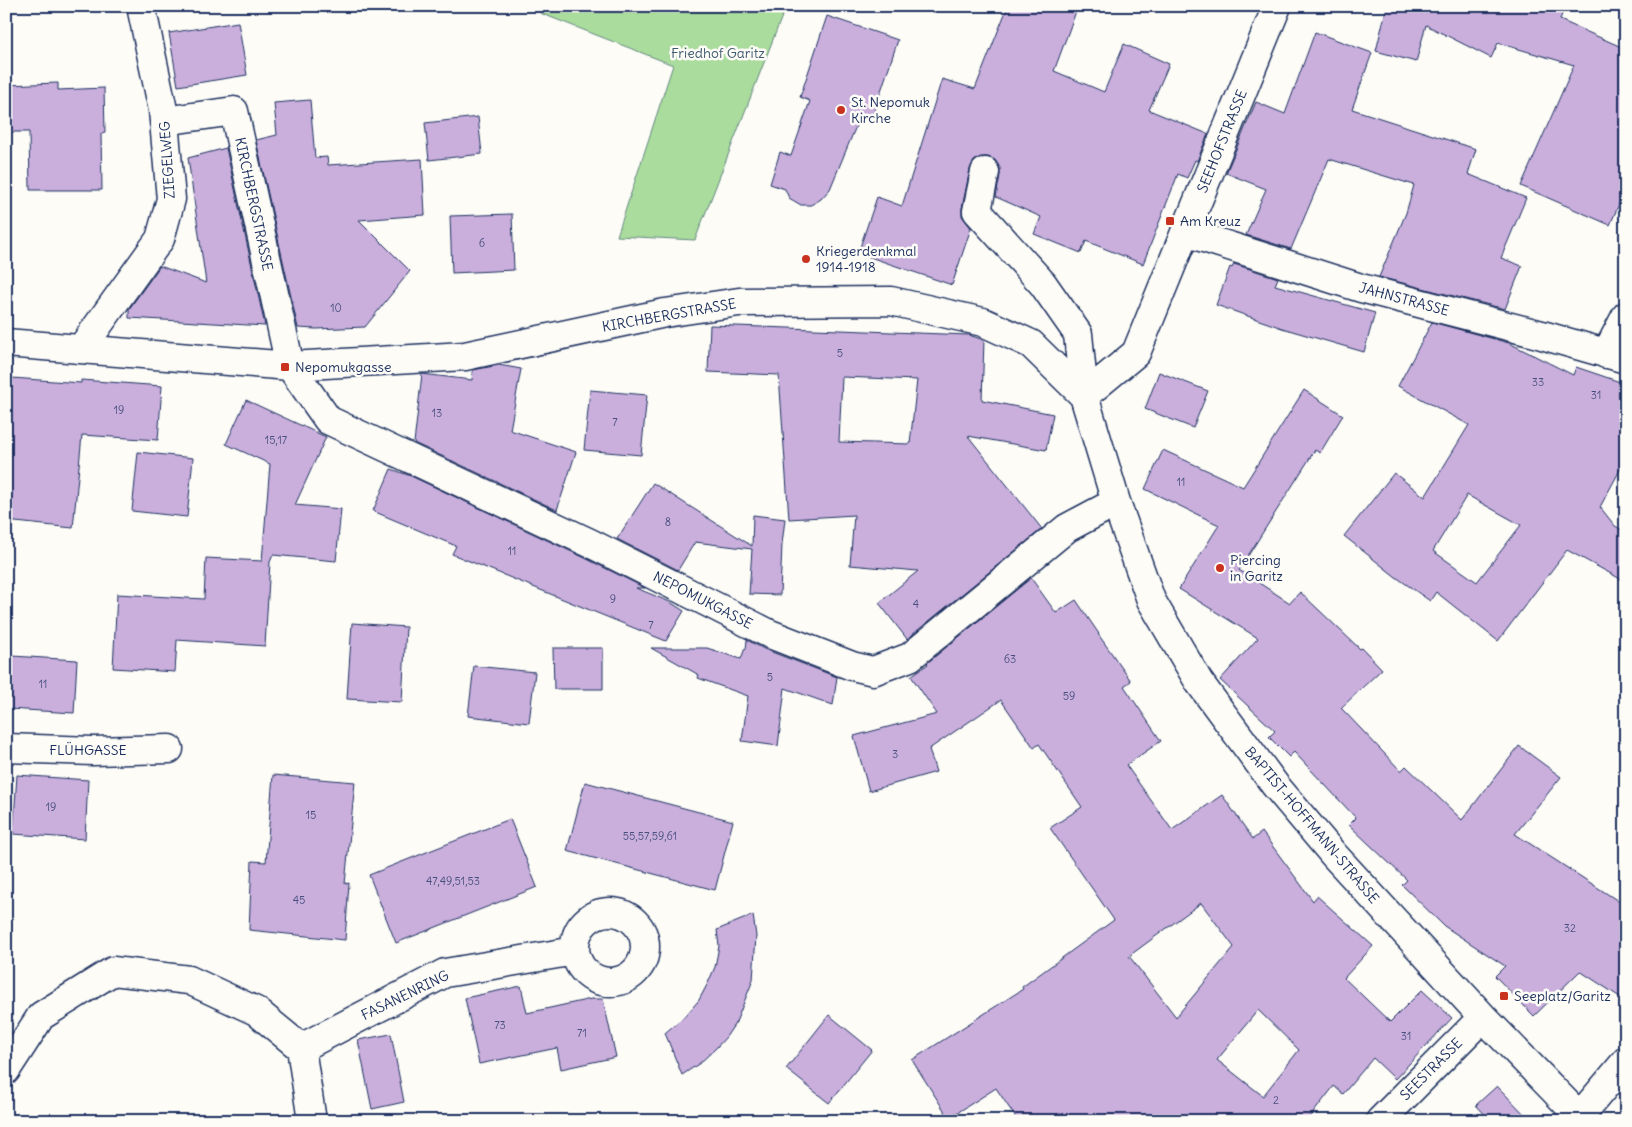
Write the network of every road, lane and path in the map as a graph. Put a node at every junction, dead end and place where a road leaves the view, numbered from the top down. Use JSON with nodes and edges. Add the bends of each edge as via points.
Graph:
{"nodes":[{"id":1,"x":140,"y":6,"type":"edge"},
{"id":2,"x":1277,"y":6,"type":"edge"},
{"id":3,"x":164,"y":122,"type":"junction"},
{"id":4,"x":984,"y":172,"type":"dead end"},
{"id":5,"x":1184,"y":232,"type":"junction"},
{"id":6,"x":1626,"y":316,"type":"edge"},
{"id":7,"x":6,"y":343,"type":"edge"},
{"id":8,"x":81,"y":349,"type":"junction"},
{"id":9,"x":1616,"y":356,"type":"edge"},
{"id":10,"x":290,"y":366,"type":"junction"},
{"id":11,"x":1084,"y":396,"type":"junction"},
{"id":12,"x":1116,"y":502,"type":"junction"},
{"id":13,"x":6,"y":748,"type":"edge"},
{"id":14,"x":169,"y":749,"type":"dead end"},
{"id":15,"x":575,"y":951,"type":"dead end"},
{"id":16,"x":1483,"y":1017,"type":"junction"},
{"id":17,"x":301,"y":1048,"type":"junction"},
{"id":18,"x":1626,"y":1061,"type":"edge"},
{"id":19,"x":6,"y":1070,"type":"edge"},
{"id":20,"x":1581,"y":1119,"type":"edge"},
{"id":21,"x":312,"y":1121,"type":"edge"},
{"id":22,"x":1380,"y":1121,"type":"edge"}],
"edges":[{"from":1,"to":3,"type":"street","name":"ZIEGELWEG"},
{"from":2,"to":5,"type":"street","name":"SEEHOFSTRASSE"},
{"from":3,"to":8,"type":"street","name":"ZIEGELWEG","via":[[171,199],[160,239]]},
{"from":3,"to":10,"type":"street","name":"KIRCHBERGSTRASSE","via":[[234,111]]},
{"from":4,"to":11,"type":"street","via":[[977,211],[1043,284],[1078,334]]},
{"from":5,"to":9,"type":"street","name":"JAHNSTRASSE","via":[[1361,288]]},
{"from":5,"to":11,"type":"street","name":"SEEHOFSTRASSE","via":[[1136,352]]},
{"from":6,"to":9,"type":"street"},
{"from":7,"to":8,"type":"street","name":"KIRCHBERGSTRASSE"},
{"from":8,"to":10,"type":"street","name":"KIRCHBERGSTRASSE"},
{"from":10,"to":11,"type":"street","name":"KIRCHBERGSTRASSE","via":[[465,356],[665,313],[739,302],[891,301],[983,322],[1031,344]]},
{"from":10,"to":12,"type":"street","name":"NEPOMUKGASSE","via":[[328,420],[592,544],[770,634],[873,671],[910,656],[1066,528]]},
{"from":11,"to":12,"type":"street","name":"BAPTIST-HOFFMANN-STRASSE"},
{"from":12,"to":16,"type":"street","name":"BAPTIST-HOFFMANN-STRASSE","via":[[1151,600],[1199,682],[1275,786]]},
{"from":13,"to":14,"type":"street","name":"FLÜHGASSE","via":[[93,752]]},
{"from":15,"to":17,"type":"street","name":"FASANENRING","via":[[445,973]]},
{"from":16,"to":20,"type":"street","name":"BAPTIST-HOFFMANN-STRASSE"},
{"from":16,"to":22,"type":"street","name":"SEESTRASSE"},
{"from":17,"to":19,"type":"street","via":[[256,1011],[189,980],[113,971],[41,1016]]},
{"from":17,"to":21,"type":"street"},
{"from":18,"to":20,"type":"street"}]}
